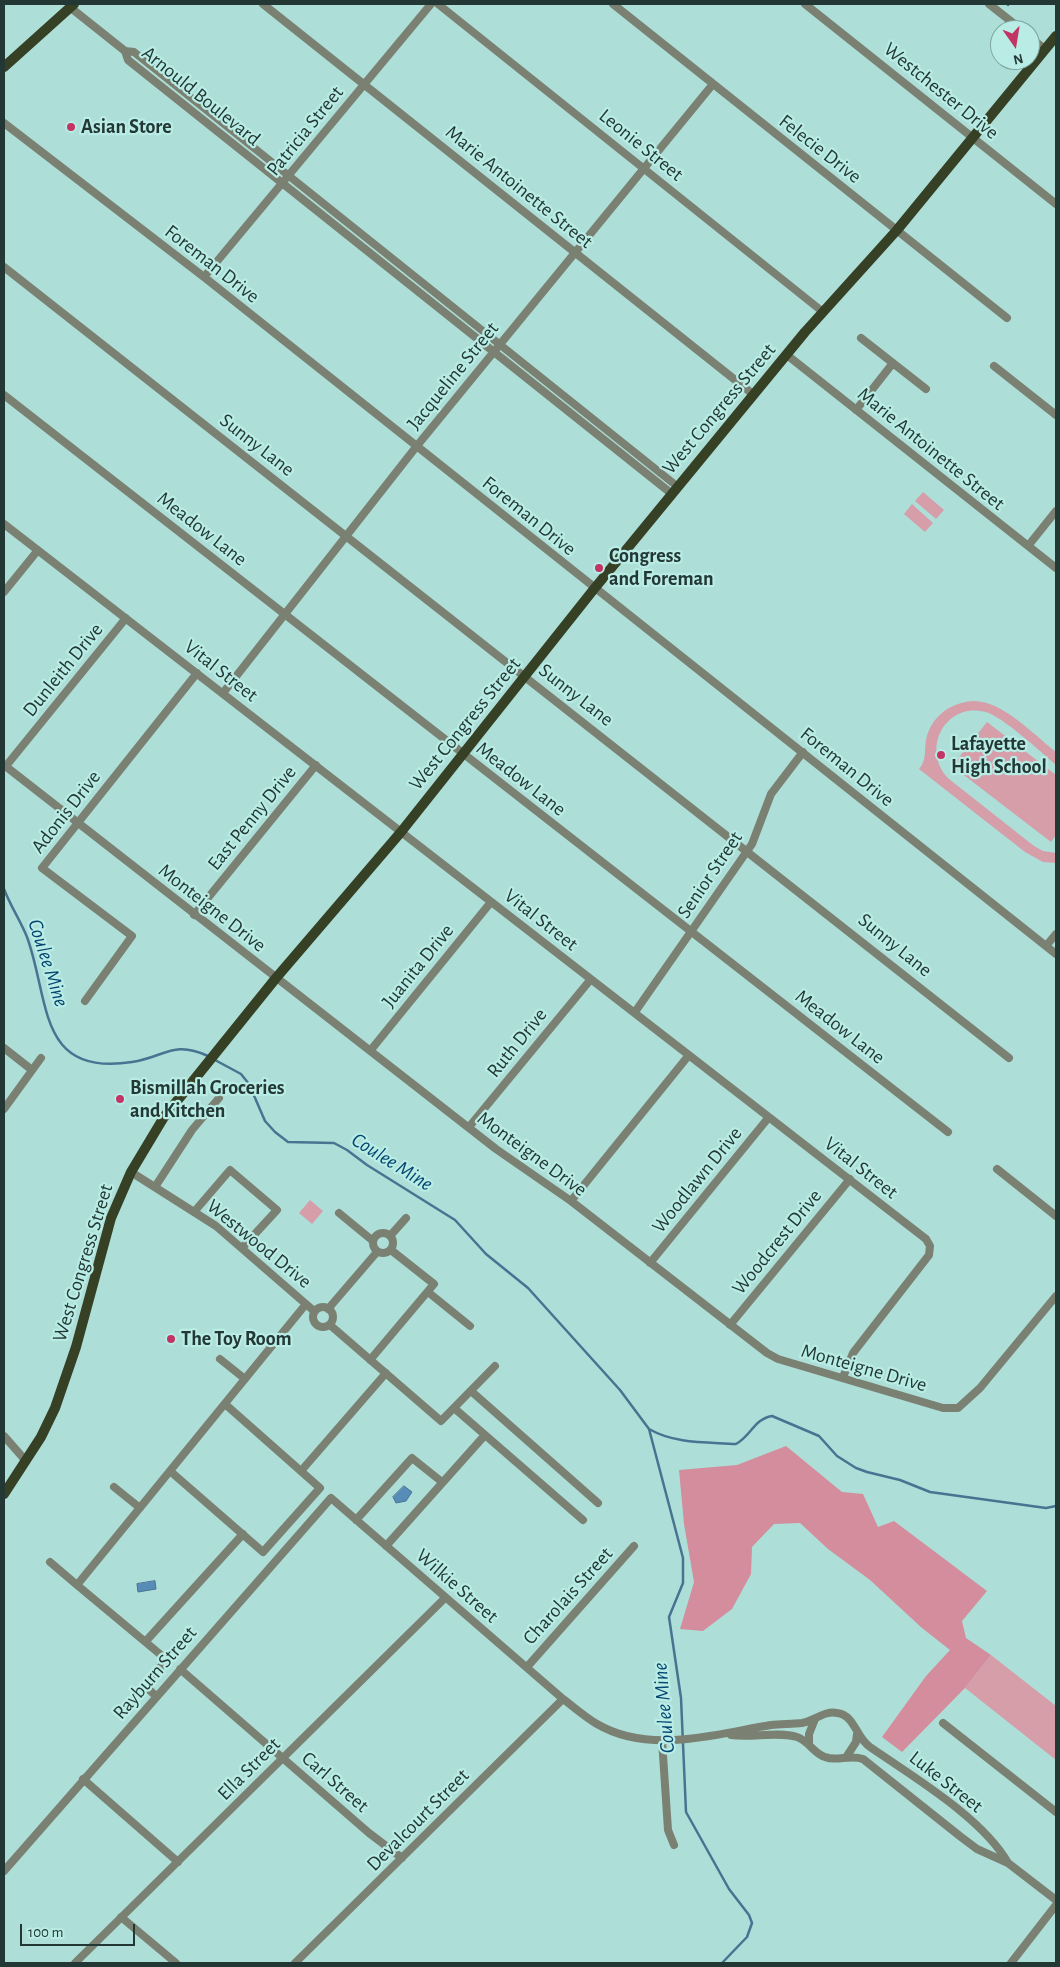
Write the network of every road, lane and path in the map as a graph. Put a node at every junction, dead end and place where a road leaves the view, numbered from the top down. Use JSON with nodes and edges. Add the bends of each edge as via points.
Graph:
{"nodes":[{"id":1,"x":263,"y":4,"type":"edge"},
{"id":2,"x":430,"y":4,"type":"edge"},
{"id":3,"x":438,"y":4,"type":"edge"},
{"id":4,"x":613,"y":4,"type":"edge"},
{"id":5,"x":805,"y":4,"type":"edge"},
{"id":6,"x":989,"y":4,"type":"edge"},
{"id":7,"x":72,"y":6,"type":"edge"},
{"id":8,"x":1009,"y":20,"type":"edge"},
{"id":9,"x":1055,"y":40,"type":"edge"},
{"id":10,"x":1040,"y":45,"type":"edge"},
{"id":11,"x":1045,"y":49,"type":"junction"},
{"id":12,"x":125,"y":51,"type":"junction"},
{"id":13,"x":4,"y":67,"type":"edge"},
{"id":14,"x":364,"y":84,"type":"junction"},
{"id":15,"x":713,"y":84,"type":"junction"},
{"id":16,"x":4,"y":123,"type":"edge"},
{"id":17,"x":972,"y":137,"type":"junction"},
{"id":18,"x":644,"y":168,"type":"junction"},
{"id":19,"x":289,"y":176,"type":"junction"},
{"id":20,"x":283,"y":184,"type":"junction"},
{"id":21,"x":1056,"y":204,"type":"edge"},
{"id":22,"x":336,"y":213,"type":"junction"},
{"id":23,"x":330,"y":221,"type":"junction"},
{"id":24,"x":896,"y":230,"type":"junction"},
{"id":25,"x":363,"y":235,"type":"junction"},
{"id":26,"x":356,"y":243,"type":"junction"},
{"id":27,"x":575,"y":252,"type":"junction"},
{"id":28,"x":4,"y":267,"type":"edge"},
{"id":29,"x":204,"y":277,"type":"junction"},
{"id":30,"x":444,"y":300,"type":"junction"},
{"id":31,"x":438,"y":308,"type":"junction"},
{"id":32,"x":823,"y":312,"type":"junction"},
{"id":33,"x":1007,"y":318,"type":"dead end"},
{"id":34,"x":861,"y":338,"type":"dead end"},
{"id":35,"x":500,"y":344,"type":"junction"},
{"id":36,"x":494,"y":352,"type":"junction"},
{"id":37,"x":787,"y":354,"type":"junction"},
{"id":38,"x":893,"y":363,"type":"junction"},
{"id":39,"x":994,"y":366,"type":"dead end"},
{"id":40,"x":926,"y":389,"type":"dead end"},
{"id":41,"x":4,"y":395,"type":"edge"},
{"id":42,"x":564,"y":395,"type":"junction"},
{"id":43,"x":754,"y":396,"type":"junction"},
{"id":44,"x":558,"y":403,"type":"junction"},
{"id":45,"x":856,"y":410,"type":"junction"},
{"id":46,"x":1056,"y":415,"type":"edge"},
{"id":47,"x":610,"y":432,"type":"junction"},
{"id":48,"x":604,"y":439,"type":"junction"},
{"id":49,"x":416,"y":447,"type":"junction"},
{"id":50,"x":629,"y":447,"type":"junction"},
{"id":51,"x":623,"y":455,"type":"junction"},
{"id":52,"x":675,"y":491,"type":"junction"},
{"id":53,"x":1056,"y":511,"type":"edge"},
{"id":54,"x":4,"y":524,"type":"edge"},
{"id":55,"x":345,"y":535,"type":"junction"},
{"id":56,"x":1028,"y":546,"type":"junction"},
{"id":57,"x":38,"y":550,"type":"junction"},
{"id":58,"x":1056,"y":568,"type":"edge"},
{"id":59,"x":594,"y":589,"type":"junction"},
{"id":60,"x":4,"y":592,"type":"edge"},
{"id":61,"x":284,"y":614,"type":"junction"},
{"id":62,"x":126,"y":618,"type":"junction"},
{"id":63,"x":197,"y":673,"type":"junction"},
{"id":64,"x":526,"y":676,"type":"junction"},
{"id":65,"x":223,"y":693,"type":"junction"},
{"id":66,"x":804,"y":752,"type":"junction"},
{"id":67,"x":463,"y":754,"type":"junction"},
{"id":68,"x":316,"y":765,"type":"junction"},
{"id":69,"x":5,"y":766,"type":"edge"},
{"id":70,"x":77,"y":823,"type":"junction"},
{"id":71,"x":401,"y":832,"type":"junction"},
{"id":72,"x":748,"y":850,"type":"junction"},
{"id":73,"x":491,"y":902,"type":"junction"},
{"id":74,"x":194,"y":915,"type":"junction"},
{"id":75,"x":692,"y":932,"type":"junction"},
{"id":76,"x":1056,"y":934,"type":"edge"},
{"id":77,"x":1046,"y":946,"type":"junction"},
{"id":78,"x":1056,"y":954,"type":"edge"},
{"id":79,"x":276,"y":978,"type":"junction"},
{"id":80,"x":591,"y":979,"type":"junction"},
{"id":81,"x":85,"y":1001,"type":"dead end"},
{"id":82,"x":635,"y":1012,"type":"junction"},
{"id":83,"x":4,"y":1048,"type":"edge"},
{"id":84,"x":370,"y":1051,"type":"junction"},
{"id":85,"x":689,"y":1055,"type":"junction"},
{"id":86,"x":41,"y":1058,"type":"dead end"},
{"id":87,"x":1010,"y":1058,"type":"dead end"},
{"id":88,"x":32,"y":1070,"type":"junction"},
{"id":89,"x":219,"y":1098,"type":"dead end"},
{"id":90,"x":4,"y":1109,"type":"edge"},
{"id":91,"x":769,"y":1117,"type":"junction"},
{"id":92,"x":469,"y":1127,"type":"junction"},
{"id":93,"x":948,"y":1132,"type":"dead end"},
{"id":94,"x":997,"y":1169,"type":"dead end"},
{"id":95,"x":130,"y":1172,"type":"junction"},
{"id":96,"x":850,"y":1179,"type":"junction"},
{"id":97,"x":155,"y":1187,"type":"junction"},
{"id":98,"x":571,"y":1201,"type":"junction"},
{"id":99,"x":194,"y":1212,"type":"junction"},
{"id":100,"x":339,"y":1213,"type":"dead end"},
{"id":101,"x":1056,"y":1216,"type":"edge"},
{"id":102,"x":406,"y":1218,"type":"dead end"},
{"id":103,"x":390,"y":1236,"type":"junction"},
{"id":104,"x":373,"y":1240,"type":"junction"},
{"id":105,"x":242,"y":1248,"type":"junction"},
{"id":106,"x":391,"y":1250,"type":"junction"},
{"id":107,"x":376,"y":1252,"type":"junction"},
{"id":108,"x":650,"y":1263,"type":"junction"},
{"id":109,"x":428,"y":1292,"type":"junction"},
{"id":110,"x":1056,"y":1296,"type":"edge"},
{"id":111,"x":306,"y":1304,"type":"junction"},
{"id":112,"x":328,"y":1309,"type":"junction"},
{"id":113,"x":314,"y":1311,"type":"junction"},
{"id":114,"x":330,"y":1325,"type":"junction"},
{"id":115,"x":730,"y":1325,"type":"junction"},
{"id":116,"x":470,"y":1326,"type":"dead end"},
{"id":117,"x":220,"y":1359,"type":"dead end"},
{"id":118,"x":370,"y":1360,"type":"junction"},
{"id":119,"x":495,"y":1366,"type":"dead end"},
{"id":120,"x":386,"y":1374,"type":"junction"},
{"id":121,"x":844,"y":1377,"type":"junction"},
{"id":122,"x":245,"y":1379,"type":"junction"},
{"id":123,"x":471,"y":1391,"type":"junction"},
{"id":124,"x":225,"y":1404,"type":"junction"},
{"id":125,"x":454,"y":1408,"type":"junction"},
{"id":126,"x":485,"y":1434,"type":"junction"},
{"id":127,"x":4,"y":1436,"type":"edge"},
{"id":128,"x":26,"y":1461,"type":"junction"},
{"id":129,"x":170,"y":1471,"type":"junction"},
{"id":130,"x":301,"y":1471,"type":"junction"},
{"id":131,"x":442,"y":1482,"type":"junction"},
{"id":132,"x":114,"y":1487,"type":"dead end"},
{"id":133,"x":4,"y":1494,"type":"edge"},
{"id":134,"x":331,"y":1498,"type":"joint"},
{"id":135,"x":598,"y":1503,"type":"dead end"},
{"id":136,"x":140,"y":1508,"type":"junction"},
{"id":137,"x":296,"y":1515,"type":"junction"},
{"id":138,"x":356,"y":1520,"type":"junction"},
{"id":139,"x":584,"y":1520,"type":"dead end"},
{"id":140,"x":307,"y":1525,"type":"junction"},
{"id":141,"x":243,"y":1534,"type":"junction"},
{"id":142,"x":386,"y":1546,"type":"junction"},
{"id":143,"x":634,"y":1546,"type":"dead end"},
{"id":144,"x":263,"y":1552,"type":"junction"},
{"id":145,"x":50,"y":1562,"type":"dead end"},
{"id":146,"x":274,"y":1562,"type":"junction"},
{"id":147,"x":77,"y":1585,"type":"junction"},
{"id":148,"x":445,"y":1598,"type":"junction"},
{"id":149,"x":146,"y":1641,"type":"junction"},
{"id":150,"x":527,"y":1667,"type":"junction"},
{"id":151,"x":180,"y":1669,"type":"junction"},
{"id":152,"x":156,"y":1696,"type":"junction"},
{"id":153,"x":563,"y":1699,"type":"junction"},
{"id":154,"x":815,"y":1718,"type":"junction"},
{"id":155,"x":944,"y":1723,"type":"dead end"},
{"id":156,"x":857,"y":1734,"type":"junction"},
{"id":157,"x":726,"y":1735,"type":"junction"},
{"id":158,"x":662,"y":1740,"type":"junction"},
{"id":159,"x":809,"y":1744,"type":"junction"},
{"id":160,"x":847,"y":1756,"type":"junction"},
{"id":161,"x":282,"y":1758,"type":"junction"},
{"id":162,"x":84,"y":1778,"type":"junction"},
{"id":163,"x":1056,"y":1812,"type":"edge"},
{"id":164,"x":674,"y":1845,"type":"dead end"},
{"id":165,"x":402,"y":1858,"type":"junction"},
{"id":166,"x":178,"y":1862,"type":"junction"},
{"id":167,"x":1008,"y":1863,"type":"junction"},
{"id":168,"x":4,"y":1871,"type":"edge"},
{"id":169,"x":1056,"y":1900,"type":"edge"},
{"id":170,"x":1056,"y":1905,"type":"edge"},
{"id":171,"x":122,"y":1917,"type":"junction"},
{"id":172,"x":75,"y":1963,"type":"edge"},
{"id":173,"x":176,"y":1963,"type":"edge"},
{"id":174,"x":296,"y":1963,"type":"edge"},
{"id":175,"x":1011,"y":1963,"type":"edge"}],
"edges":[{"from":1,"to":14,"type":"street","name":"Marie Antoinette Street"},
{"from":2,"to":14,"type":"street","name":"Patricia Street"},
{"from":3,"to":18,"type":"street","name":"Leonie Street"},
{"from":4,"to":15,"type":"street","name":"Felecie Drive"},
{"from":5,"to":17,"type":"street","name":"Westchester Drive"},
{"from":6,"to":8,"type":"street"},
{"from":7,"to":12,"type":"street","name":"Arnould Boulevard"},
{"from":7,"to":13,"type":"main road"},
{"from":9,"to":11,"type":"main road","name":"West Congress Street"},
{"from":10,"to":11,"type":"street"},
{"from":11,"to":17,"type":"main road","name":"West Congress Street"},
{"from":12,"to":19,"type":"street","name":"Arnould Boulevard","via":[[134,52]]},
{"from":12,"to":20,"type":"street","name":"Arnould Boulevard","via":[[128,60]]},
{"from":14,"to":19,"type":"street","name":"Patricia Street"},
{"from":14,"to":27,"type":"street","name":"Marie Antoinette Street"},
{"from":15,"to":18,"type":"street","name":"Jacqueline Street"},
{"from":15,"to":24,"type":"street","name":"Felecie Drive"},
{"from":16,"to":29,"type":"street","name":"Foreman Drive"},
{"from":17,"to":21,"type":"street","name":"Westchester Drive"},
{"from":17,"to":24,"type":"main road","name":"West Congress Street"},
{"from":18,"to":27,"type":"street","name":"Jacqueline Street"},
{"from":18,"to":32,"type":"street","name":"Leonie Street"},
{"from":19,"to":20,"type":"street","name":"Patricia Street"},
{"from":19,"to":22,"type":"street","name":"Arnould Boulevard"},
{"from":20,"to":23,"type":"street","name":"Arnould Boulevard"},
{"from":20,"to":29,"type":"street","name":"Patricia Street"},
{"from":22,"to":23,"type":"street"},
{"from":22,"to":25,"type":"street","name":"Arnould Boulevard"},
{"from":23,"to":26,"type":"street","name":"Arnould Boulevard"},
{"from":24,"to":32,"type":"main road","name":"West Congress Street"},
{"from":24,"to":33,"type":"street","name":"Felecie Drive"},
{"from":25,"to":26,"type":"street"},
{"from":25,"to":30,"type":"street","name":"Arnould Boulevard"},
{"from":26,"to":31,"type":"street","name":"Arnould Boulevard"},
{"from":27,"to":35,"type":"street","name":"Jacqueline Street"},
{"from":27,"to":43,"type":"street","name":"Marie Antoinette Street"},
{"from":28,"to":55,"type":"street","name":"Sunny Lane"},
{"from":29,"to":49,"type":"street","name":"Foreman Drive"},
{"from":30,"to":31,"type":"street"},
{"from":30,"to":35,"type":"street","name":"Arnould Boulevard"},
{"from":31,"to":36,"type":"street","name":"Arnould Boulevard"},
{"from":32,"to":37,"type":"main road","name":"West Congress Street"},
{"from":34,"to":38,"type":"street"},
{"from":35,"to":36,"type":"street","name":"Jacqueline Street"},
{"from":35,"to":42,"type":"street","name":"Arnould Boulevard"},
{"from":36,"to":44,"type":"street","name":"Arnould Boulevard"},
{"from":36,"to":49,"type":"street","name":"Jacqueline Street"},
{"from":37,"to":43,"type":"main road","name":"West Congress Street"},
{"from":37,"to":45,"type":"street","name":"Marie Antoinette Street"},
{"from":38,"to":40,"type":"street"},
{"from":38,"to":45,"type":"street"},
{"from":39,"to":46,"type":"street"},
{"from":41,"to":61,"type":"street","name":"Meadow Lane"},
{"from":42,"to":44,"type":"street"},
{"from":42,"to":47,"type":"street","name":"Arnould Boulevard"},
{"from":43,"to":52,"type":"main road","name":"West Congress Street"},
{"from":44,"to":48,"type":"street","name":"Arnould Boulevard"},
{"from":45,"to":56,"type":"street","name":"Marie Antoinette Street"},
{"from":47,"to":48,"type":"street"},
{"from":47,"to":50,"type":"street","name":"Arnould Boulevard"},
{"from":48,"to":51,"type":"street","name":"Arnould Boulevard"},
{"from":49,"to":55,"type":"street","name":"Jacqueline Street"},
{"from":49,"to":59,"type":"street","name":"Foreman Drive"},
{"from":50,"to":51,"type":"street"},
{"from":50,"to":52,"type":"street","name":"Arnould Boulevard"},
{"from":51,"to":52,"type":"street","name":"Arnould Boulevard"},
{"from":52,"to":59,"type":"main road","name":"West Congress Street"},
{"from":53,"to":56,"type":"street"},
{"from":54,"to":57,"type":"street","name":"Vital Street"},
{"from":55,"to":61,"type":"street","name":"Jacqueline Street"},
{"from":55,"to":64,"type":"street","name":"Sunny Lane"},
{"from":56,"to":58,"type":"street","name":"Marie Antoinette Street"},
{"from":57,"to":60,"type":"street"},
{"from":57,"to":62,"type":"street","name":"Vital Street"},
{"from":59,"to":64,"type":"main road","name":"West Congress Street"},
{"from":59,"to":66,"type":"street","name":"Foreman Drive"},
{"from":61,"to":65,"type":"street","name":"Jacqueline Street"},
{"from":61,"to":67,"type":"street","name":"Meadow Lane"},
{"from":62,"to":63,"type":"street","name":"Vital Street"},
{"from":62,"to":69,"type":"street","name":"Dunleith Drive"},
{"from":63,"to":65,"type":"street","name":"Vital Street"},
{"from":63,"to":70,"type":"street","name":"Adonis Drive"},
{"from":64,"to":67,"type":"main road","name":"West Congress Street"},
{"from":64,"to":72,"type":"street","name":"Sunny Lane"},
{"from":65,"to":68,"type":"street","name":"Vital Street"},
{"from":66,"to":72,"type":"street","name":"Senior Street","via":[[771,794]]},
{"from":66,"to":77,"type":"street","name":"Foreman Drive"},
{"from":67,"to":71,"type":"main road","name":"West Congress Street"},
{"from":67,"to":75,"type":"street","name":"Meadow Lane"},
{"from":68,"to":71,"type":"street","name":"Vital Street"},
{"from":68,"to":74,"type":"street","name":"East Penny Drive"},
{"from":69,"to":70,"type":"street","name":"Monteigne Drive"},
{"from":70,"to":74,"type":"street","name":"Monteigne Drive"},
{"from":70,"to":81,"type":"street","name":"Adonis Drive","via":[[42,868],[132,936]]},
{"from":71,"to":73,"type":"street","name":"Vital Street"},
{"from":71,"to":79,"type":"main road","name":"West Congress Street"},
{"from":72,"to":75,"type":"street","name":"Senior Street"},
{"from":72,"to":87,"type":"street","name":"Sunny Lane"},
{"from":73,"to":80,"type":"street","name":"Vital Street"},
{"from":73,"to":84,"type":"street","name":"Juanita Drive"},
{"from":74,"to":79,"type":"street","name":"Monteigne Drive"},
{"from":75,"to":82,"type":"street","name":"Senior Street"},
{"from":75,"to":93,"type":"street","name":"Meadow Lane"},
{"from":76,"to":77,"type":"street"},
{"from":77,"to":78,"type":"street","name":"Foreman Drive"},
{"from":79,"to":84,"type":"street","name":"Monteigne Drive"},
{"from":79,"to":95,"type":"main road","name":"West Congress Street","via":[[152,1133]]},
{"from":80,"to":82,"type":"street","name":"Vital Street"},
{"from":80,"to":92,"type":"street","name":"Ruth Drive"},
{"from":82,"to":85,"type":"street","name":"Vital Street"},
{"from":83,"to":88,"type":"street"},
{"from":84,"to":92,"type":"street","name":"Monteigne Drive"},
{"from":85,"to":91,"type":"street","name":"Vital Street"},
{"from":85,"to":98,"type":"street"},
{"from":86,"to":88,"type":"street"},
{"from":88,"to":90,"type":"street"},
{"from":89,"to":97,"type":"street","via":[[192,1130]]},
{"from":91,"to":96,"type":"street","name":"Vital Street"},
{"from":91,"to":108,"type":"street","name":"Woodlawn Drive"},
{"from":92,"to":98,"type":"street","name":"Monteigne Drive"},
{"from":94,"to":101,"type":"street"},
{"from":95,"to":97,"type":"street","name":"Westwood Drive"},
{"from":95,"to":128,"type":"main road","name":"West Congress Street","via":[[106,1235],[64,1386],[48,1424]]},
{"from":96,"to":115,"type":"street","name":"Woodcrest Drive"},
{"from":96,"to":121,"type":"street","name":"Vital Street","via":[[926,1239],[930,1251],[928,1258],[852,1353]]},
{"from":97,"to":99,"type":"street","name":"Westwood Drive"},
{"from":98,"to":108,"type":"street","name":"Monteigne Drive"},
{"from":99,"to":105,"type":"street","name":"Westwood Drive"},
{"from":99,"to":105,"type":"street","via":[[230,1170],[277,1210]]},
{"from":100,"to":104,"type":"street"},
{"from":102,"to":103,"type":"street"},
{"from":103,"to":104,"type":"street","via":[[380,1233]]},
{"from":103,"to":106,"type":"street","via":[[394,1242]]},
{"from":104,"to":107,"type":"street"},
{"from":105,"to":111,"type":"street","name":"Westwood Drive"},
{"from":106,"to":107,"type":"street","via":[[384,1254]]},
{"from":106,"to":109,"type":"street","via":[[434,1284]]},
{"from":107,"to":112,"type":"street"},
{"from":108,"to":115,"type":"street","name":"Monteigne Drive"},
{"from":109,"to":116,"type":"street"},
{"from":109,"to":118,"type":"street"},
{"from":110,"to":121,"type":"street","name":"Monteigne Drive","via":[[980,1388],[958,1408],[943,1408]]},
{"from":111,"to":113,"type":"street","name":"Westwood Drive"},
{"from":111,"to":122,"type":"street"},
{"from":112,"to":113,"type":"street","via":[[320,1307]]},
{"from":112,"to":114,"type":"street","via":[[333,1316]]},
{"from":113,"to":114,"type":"street","via":[[312,1318],[315,1324],[320,1328]]},
{"from":114,"to":118,"type":"street"},
{"from":115,"to":121,"type":"street","name":"Monteigne Drive","via":[[778,1359]]},
{"from":117,"to":122,"type":"street"},
{"from":118,"to":120,"type":"street"},
{"from":119,"to":123,"type":"street"},
{"from":120,"to":125,"type":"street","via":[[441,1421]]},
{"from":120,"to":130,"type":"street"},
{"from":122,"to":124,"type":"street"},
{"from":123,"to":125,"type":"street"},
{"from":123,"to":135,"type":"street"},
{"from":124,"to":129,"type":"street"},
{"from":124,"to":130,"type":"street"},
{"from":125,"to":126,"type":"street"},
{"from":126,"to":131,"type":"street"},
{"from":126,"to":139,"type":"street"},
{"from":127,"to":128,"type":"street"},
{"from":128,"to":133,"type":"main road","name":"West Congress Street"},
{"from":129,"to":136,"type":"street"},
{"from":129,"to":141,"type":"street"},
{"from":130,"to":137,"type":"street","via":[[320,1488]]},
{"from":131,"to":138,"type":"street","via":[[412,1458]]},
{"from":131,"to":142,"type":"street"},
{"from":132,"to":136,"type":"street"},
{"from":134,"to":138,"type":"street","name":"Wilkie Street"},
{"from":134,"to":140,"type":"street","name":"Rayburn Street"},
{"from":136,"to":147,"type":"street"},
{"from":137,"to":140,"type":"street"},
{"from":137,"to":144,"type":"street"},
{"from":138,"to":142,"type":"street","name":"Wilkie Street"},
{"from":140,"to":146,"type":"street","name":"Rayburn Street"},
{"from":141,"to":144,"type":"street"},
{"from":141,"to":149,"type":"street"},
{"from":142,"to":148,"type":"street","name":"Wilkie Street"},
{"from":143,"to":150,"type":"street","name":"Charolais Street"},
{"from":144,"to":146,"type":"street"},
{"from":145,"to":147,"type":"street"},
{"from":146,"to":151,"type":"street","name":"Rayburn Street"},
{"from":147,"to":149,"type":"street"},
{"from":148,"to":150,"type":"street","name":"Wilkie Street"},
{"from":148,"to":161,"type":"street","name":"Ella Street"},
{"from":149,"to":152,"type":"street","via":[[167,1660],[144,1685]]},
{"from":150,"to":153,"type":"street","name":"Wilkie Street"},
{"from":151,"to":152,"type":"street","name":"Rayburn Street"},
{"from":151,"to":161,"type":"street","name":"Carl Street"},
{"from":152,"to":162,"type":"street","name":"Rayburn Street"},
{"from":153,"to":158,"type":"street","name":"Luke Street","via":[[597,1724],[624,1735]]},
{"from":153,"to":165,"type":"street","name":"Devalcourt Street"},
{"from":154,"to":156,"type":"street","name":"Luke Street","via":[[826,1713],[844,1714]]},
{"from":154,"to":157,"type":"street","name":"Luke Street"},
{"from":154,"to":159,"type":"street"},
{"from":155,"to":163,"type":"street"},
{"from":156,"to":160,"type":"street"},
{"from":156,"to":167,"type":"street","name":"Luke Street","via":[[970,1820],[1001,1850]]},
{"from":157,"to":158,"type":"street","name":"Luke Street"},
{"from":157,"to":159,"type":"street","name":"Luke Street","via":[[795,1737]]},
{"from":158,"to":164,"type":"street","via":[[668,1830]]},
{"from":159,"to":160,"type":"street","name":"Luke Street","via":[[826,1758]]},
{"from":160,"to":167,"type":"street","name":"Luke Street","via":[[863,1758],[873,1764],[969,1843]]},
{"from":161,"to":165,"type":"street","name":"Carl Street","via":[[368,1833]]},
{"from":161,"to":166,"type":"street","name":"Ella Street"},
{"from":162,"to":166,"type":"street"},
{"from":162,"to":168,"type":"street","name":"Rayburn Street"},
{"from":165,"to":174,"type":"street","name":"Devalcourt Street"},
{"from":166,"to":171,"type":"street","name":"Ella Street"},
{"from":167,"to":169,"type":"street","name":"Luke Street"},
{"from":170,"to":175,"type":"street"},
{"from":171,"to":172,"type":"street","name":"Ella Street"},
{"from":171,"to":173,"type":"street"}]}
